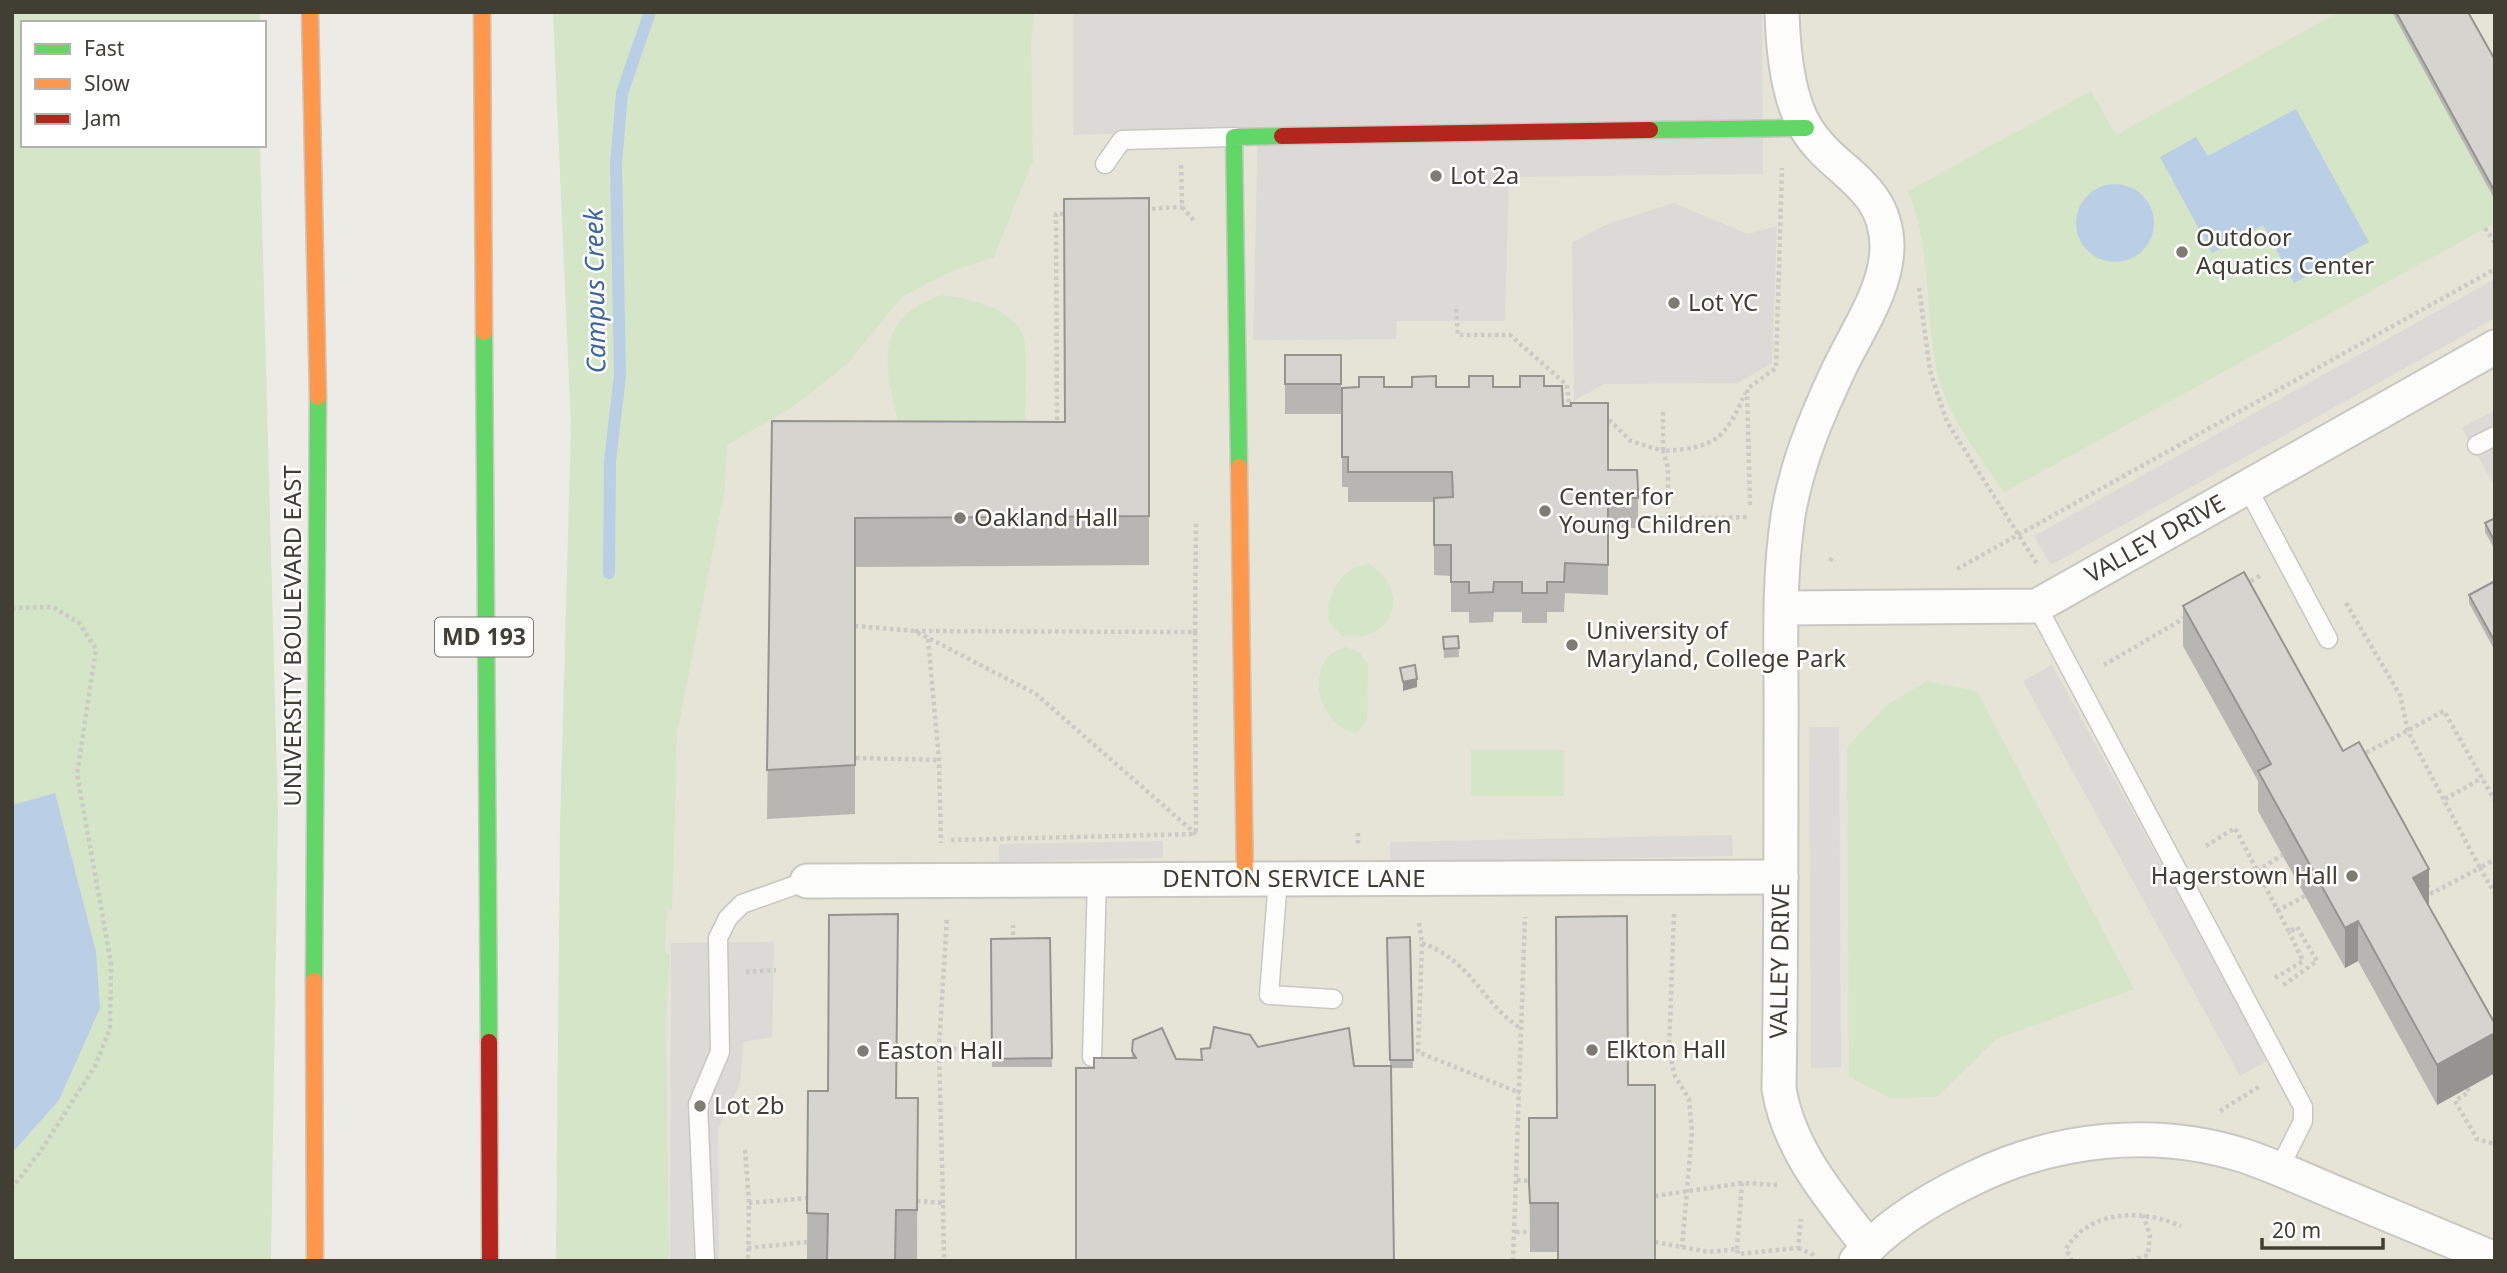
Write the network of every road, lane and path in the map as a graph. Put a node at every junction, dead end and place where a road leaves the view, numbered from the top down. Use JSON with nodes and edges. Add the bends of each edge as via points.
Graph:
{"nodes":[{"id":1,"x":310,"y":12,"type":"edge"},
{"id":2,"x":482,"y":12,"type":"edge"},
{"id":3,"x":1783,"y":12,"type":"edge"},
{"id":4,"x":1794,"y":128,"type":"junction"},
{"id":5,"x":1234,"y":137,"type":"junction"},
{"id":6,"x":1195,"y":138,"type":"junction"},
{"id":7,"x":1105,"y":164,"type":"dead end"},
{"id":8,"x":1182,"y":207,"type":"junction"},
{"id":9,"x":1132,"y":210,"type":"edge"},
{"id":10,"x":1082,"y":213,"type":"edge"},
{"id":11,"x":1196,"y":224,"type":"dead end"},
{"id":12,"x":2485,"y":228,"type":"dead end"},
{"id":13,"x":2495,"y":243,"type":"edge"},
{"id":14,"x":2495,"y":269,"type":"edge"},
{"id":15,"x":1917,"y":279,"type":"dead end"},
{"id":16,"x":1456,"y":309,"type":"dead end"},
{"id":17,"x":2495,"y":347,"type":"edge"},
{"id":18,"x":1747,"y":389,"type":"junction"},
{"id":19,"x":1581,"y":405,"type":"edge"},
{"id":20,"x":1663,"y":412,"type":"dead end"},
{"id":21,"x":1602,"y":413,"type":"edge"},
{"id":22,"x":1057,"y":432,"type":"edge"},
{"id":23,"x":2495,"y":436,"type":"edge"},
{"id":24,"x":2477,"y":445,"type":"dead end"},
{"id":25,"x":1663,"y":451,"type":"junction"},
{"id":26,"x":2247,"y":487,"type":"junction"},
{"id":27,"x":2005,"y":515,"type":"dead end"},
{"id":28,"x":1196,"y":517,"type":"dead end"},
{"id":29,"x":1668,"y":518,"type":"junction"},
{"id":30,"x":1638,"y":519,"type":"edge"},
{"id":31,"x":2287,"y":561,"type":"junction"},
{"id":32,"x":1955,"y":570,"type":"dead end"},
{"id":33,"x":2238,"y":588,"type":"edge"},
{"id":34,"x":2340,"y":593,"type":"dead end"},
{"id":35,"x":2037,"y":606,"type":"junction"},
{"id":36,"x":12,"y":608,"type":"edge"},
{"id":37,"x":1782,"y":608,"type":"junction"},
{"id":38,"x":2192,"y":614,"type":"edge"},
{"id":39,"x":855,"y":626,"type":"edge"},
{"id":40,"x":915,"y":631,"type":"junction"},
{"id":41,"x":1195,"y":632,"type":"junction"},
{"id":42,"x":928,"y":638,"type":"junction"},
{"id":43,"x":2328,"y":639,"type":"dead end"},
{"id":44,"x":2104,"y":665,"type":"dead end"},
{"id":45,"x":2408,"y":732,"type":"junction"},
{"id":46,"x":856,"y":758,"type":"edge"},
{"id":47,"x":939,"y":760,"type":"junction"},
{"id":48,"x":2363,"y":766,"type":"edge"},
{"id":49,"x":2482,"y":778,"type":"junction"},
{"id":50,"x":2445,"y":799,"type":"junction"},
{"id":51,"x":2495,"y":801,"type":"edge"},
{"id":52,"x":1196,"y":834,"type":"junction"},
{"id":53,"x":941,"y":840,"type":"junction"},
{"id":54,"x":2206,"y":846,"type":"dead end"},
{"id":55,"x":942,"y":853,"type":"dead end"},
{"id":56,"x":2282,"y":855,"type":"edge"},
{"id":57,"x":2495,"y":859,"type":"edge"},
{"id":58,"x":2480,"y":867,"type":"junction"},
{"id":59,"x":2256,"y":871,"type":"junction"},
{"id":60,"x":2421,"y":874,"type":"edge"},
{"id":61,"x":1781,"y":877,"type":"junction"},
{"id":62,"x":1097,"y":879,"type":"junction"},
{"id":63,"x":1244,"y":879,"type":"junction"},
{"id":64,"x":1278,"y":879,"type":"junction"},
{"id":65,"x":807,"y":881,"type":"joint"},
{"id":66,"x":2495,"y":894,"type":"edge"},
{"id":67,"x":2305,"y":895,"type":"edge"},
{"id":68,"x":1674,"y":909,"type":"dead end"},
{"id":69,"x":2277,"y":911,"type":"junction"},
{"id":70,"x":1525,"y":917,"type":"dead end"},
{"id":71,"x":1419,"y":923,"type":"dead end"},
{"id":72,"x":947,"y":924,"type":"dead end"},
{"id":73,"x":1013,"y":925,"type":"dead end"},
{"id":74,"x":2288,"y":932,"type":"junction"},
{"id":75,"x":1422,"y":943,"type":"junction"},
{"id":76,"x":1013,"y":947,"type":"edge"},
{"id":77,"x":2275,"y":978,"type":"dead end"},
{"id":78,"x":2281,"y":988,"type":"dead end"},
{"id":79,"x":1333,"y":999,"type":"dead end"},
{"id":80,"x":1520,"y":1028,"type":"junction"},
{"id":81,"x":939,"y":1047,"type":"junction"},
{"id":82,"x":992,"y":1053,"type":"edge"},
{"id":83,"x":1092,"y":1057,"type":"edge"},
{"id":84,"x":2468,"y":1088,"type":"edge"},
{"id":85,"x":1520,"y":1093,"type":"junction"},
{"id":86,"x":2495,"y":1144,"type":"edge"},
{"id":87,"x":745,"y":1150,"type":"dead end"},
{"id":88,"x":2279,"y":1169,"type":"junction"},
{"id":89,"x":1517,"y":1180,"type":"junction"},
{"id":90,"x":1530,"y":1181,"type":"edge"},
{"id":91,"x":1742,"y":1184,"type":"junction"},
{"id":92,"x":1789,"y":1186,"type":"dead end"},
{"id":93,"x":12,"y":1188,"type":"edge"},
{"id":94,"x":1685,"y":1191,"type":"junction"},
{"id":95,"x":1655,"y":1196,"type":"edge"},
{"id":96,"x":808,"y":1198,"type":"edge"},
{"id":97,"x":917,"y":1201,"type":"edge"},
{"id":98,"x":749,"y":1203,"type":"junction"},
{"id":99,"x":943,"y":1203,"type":"junction"},
{"id":100,"x":1801,"y":1214,"type":"dead end"},
{"id":101,"x":2143,"y":1215,"type":"junction"},
{"id":102,"x":2181,"y":1226,"type":"dead end"},
{"id":103,"x":1516,"y":1232,"type":"junction"},
{"id":104,"x":1529,"y":1232,"type":"edge"},
{"id":105,"x":808,"y":1242,"type":"edge"},
{"id":106,"x":1655,"y":1242,"type":"edge"},
{"id":107,"x":1682,"y":1247,"type":"junction"},
{"id":108,"x":748,"y":1248,"type":"junction"},
{"id":109,"x":1798,"y":1248,"type":"junction"},
{"id":110,"x":1737,"y":1249,"type":"junction"},
{"id":111,"x":1862,"y":1253,"type":"edge"},
{"id":112,"x":1814,"y":1255,"type":"dead end"},
{"id":113,"x":2495,"y":1259,"type":"edge"},
{"id":114,"x":315,"y":1261,"type":"edge"},
{"id":115,"x":490,"y":1261,"type":"edge"},
{"id":116,"x":705,"y":1261,"type":"edge"},
{"id":117,"x":748,"y":1261,"type":"edge"},
{"id":118,"x":944,"y":1261,"type":"edge"},
{"id":119,"x":1513,"y":1261,"type":"edge"},
{"id":120,"x":2072,"y":1261,"type":"edge"},
{"id":121,"x":2131,"y":1261,"type":"edge"}],
"edges":[{"from":1,"to":114,"type":"main road","name":"UNIVERSITY BOULEVARD EAST","via":[[318,414]]},
{"from":2,"to":115,"type":"main road","number":"MD 193"},
{"from":3,"to":4,"type":"street","name":"VALLEY DRIVE"},
{"from":4,"to":5,"type":"main road"},
{"from":4,"to":18,"type":"path","via":[[1776,368]]},
{"from":4,"to":37,"type":"street","name":"VALLEY DRIVE","via":[[1863,184],[1883,222],[1886,255],[1878,290],[1797,469],[1782,561]]},
{"from":5,"to":6,"type":"lane"},
{"from":5,"to":63,"type":"main road"},
{"from":6,"to":7,"type":"lane","via":[[1122,140]]},
{"from":6,"to":8,"type":"path","via":[[1181,157]]},
{"from":8,"to":9,"type":"path"},
{"from":8,"to":11,"type":"path"},
{"from":10,"to":22,"type":"path","via":[[1056,214]]},
{"from":12,"to":13,"type":"path"},
{"from":14,"to":32,"type":"path"},
{"from":15,"to":27,"type":"path","via":[[1936,395],[1947,422]]},
{"from":16,"to":19,"type":"path","via":[[1458,335],[1510,335],[1567,385],[1569,406]]},
{"from":17,"to":26,"type":"street","name":"VALLEY DRIVE"},
{"from":18,"to":25,"type":"path","via":[[1733,423],[1718,438],[1700,449]]},
{"from":18,"to":29,"type":"path","via":[[1750,519]]},
{"from":20,"to":25,"type":"path"},
{"from":21,"to":25,"type":"path","via":[[1631,441]]},
{"from":23,"to":24,"type":"lane"},
{"from":25,"to":29,"type":"path","via":[[1668,467]]},
{"from":26,"to":31,"type":"lane"},
{"from":26,"to":35,"type":"street","name":"VALLEY DRIVE"},
{"from":28,"to":41,"type":"path"},
{"from":29,"to":30,"type":"path"},
{"from":31,"to":33,"type":"path"},
{"from":31,"to":43,"type":"lane"},
{"from":34,"to":45,"type":"path","via":[[2400,695]]},
{"from":35,"to":37,"type":"street","name":"VALLEY DRIVE"},
{"from":35,"to":88,"type":"lane","via":[[2302,1107],[2303,1121]]},
{"from":36,"to":93,"type":"path","via":[[53,607],[79,623],[96,649],[77,774],[111,963],[110,1029],[95,1066]]},
{"from":37,"to":61,"type":"street","name":"VALLEY DRIVE"},
{"from":38,"to":44,"type":"path"},
{"from":39,"to":40,"type":"path"},
{"from":40,"to":41,"type":"path"},
{"from":40,"to":42,"type":"path"},
{"from":41,"to":52,"type":"path"},
{"from":42,"to":47,"type":"path"},
{"from":42,"to":52,"type":"path","via":[[1036,694]]},
{"from":45,"to":48,"type":"path","via":[[2358,757]]},
{"from":45,"to":49,"type":"path","via":[[2444,711]]},
{"from":45,"to":50,"type":"path"},
{"from":46,"to":47,"type":"path"},
{"from":47,"to":53,"type":"path"},
{"from":49,"to":50,"type":"path"},
{"from":49,"to":51,"type":"path"},
{"from":50,"to":58,"type":"path"},
{"from":52,"to":53,"type":"path"},
{"from":53,"to":55,"type":"path"},
{"from":54,"to":59,"type":"path","via":[[2235,828]]},
{"from":56,"to":59,"type":"path"},
{"from":57,"to":58,"type":"path"},
{"from":58,"to":60,"type":"path","via":[[2432,893]]},
{"from":58,"to":66,"type":"path"},
{"from":59,"to":69,"type":"path"},
{"from":61,"to":64,"type":"street","name":"DENTON SERVICE LANE"},
{"from":61,"to":111,"type":"street","name":"VALLEY DRIVE","via":[[1779,1089],[1784,1120]]},
{"from":62,"to":63,"type":"street","name":"DENTON SERVICE LANE"},
{"from":62,"to":65,"type":"street","name":"DENTON SERVICE LANE"},
{"from":62,"to":83,"type":"lane"},
{"from":63,"to":64,"type":"street","name":"DENTON SERVICE LANE"},
{"from":64,"to":79,"type":"lane","via":[[1269,995]]},
{"from":65,"to":116,"type":"lane","via":[[743,904],[728,918],[718,938],[720,1052],[698,1104]]},
{"from":67,"to":69,"type":"path"},
{"from":68,"to":94,"type":"path","via":[[1669,1051],[1675,1076],[1689,1099],[1692,1132]]},
{"from":69,"to":74,"type":"path"},
{"from":70,"to":80,"type":"path"},
{"from":71,"to":75,"type":"path"},
{"from":72,"to":81,"type":"path"},
{"from":73,"to":76,"type":"path"},
{"from":74,"to":77,"type":"path","via":[[2303,961]]},
{"from":74,"to":78,"type":"path","via":[[2297,927],[2317,961]]},
{"from":75,"to":80,"type":"path","via":[[1436,948],[1472,976],[1504,1017]]},
{"from":75,"to":85,"type":"path","via":[[1418,1052]]},
{"from":80,"to":85,"type":"path"},
{"from":81,"to":82,"type":"path"},
{"from":81,"to":99,"type":"path"},
{"from":84,"to":86,"type":"path","via":[[2469,1092],[2455,1101],[2477,1139]]},
{"from":85,"to":89,"type":"path"},
{"from":87,"to":98,"type":"path"},
{"from":88,"to":111,"type":"street","via":[[2193,1144],[2087,1142],[2034,1153],[1993,1168],[1912,1213]]},
{"from":88,"to":113,"type":"street"},
{"from":89,"to":90,"type":"path"},
{"from":89,"to":103,"type":"path"},
{"from":91,"to":92,"type":"path"},
{"from":91,"to":94,"type":"path"},
{"from":91,"to":110,"type":"path"},
{"from":94,"to":95,"type":"path"},
{"from":94,"to":107,"type":"path"},
{"from":96,"to":98,"type":"path"},
{"from":97,"to":99,"type":"path"},
{"from":98,"to":108,"type":"path"},
{"from":99,"to":118,"type":"path"},
{"from":100,"to":109,"type":"path"},
{"from":101,"to":102,"type":"path"},
{"from":101,"to":120,"type":"path","via":[[2096,1221],[2074,1235],[2066,1249]]},
{"from":101,"to":121,"type":"path","via":[[2150,1235],[2148,1255]]},
{"from":103,"to":104,"type":"path"},
{"from":103,"to":119,"type":"path"},
{"from":105,"to":108,"type":"path"},
{"from":106,"to":107,"type":"path"},
{"from":107,"to":110,"type":"path","via":[[1709,1252]]},
{"from":108,"to":117,"type":"path"},
{"from":109,"to":110,"type":"path","via":[[1738,1254]]},
{"from":109,"to":112,"type":"path"}]}
